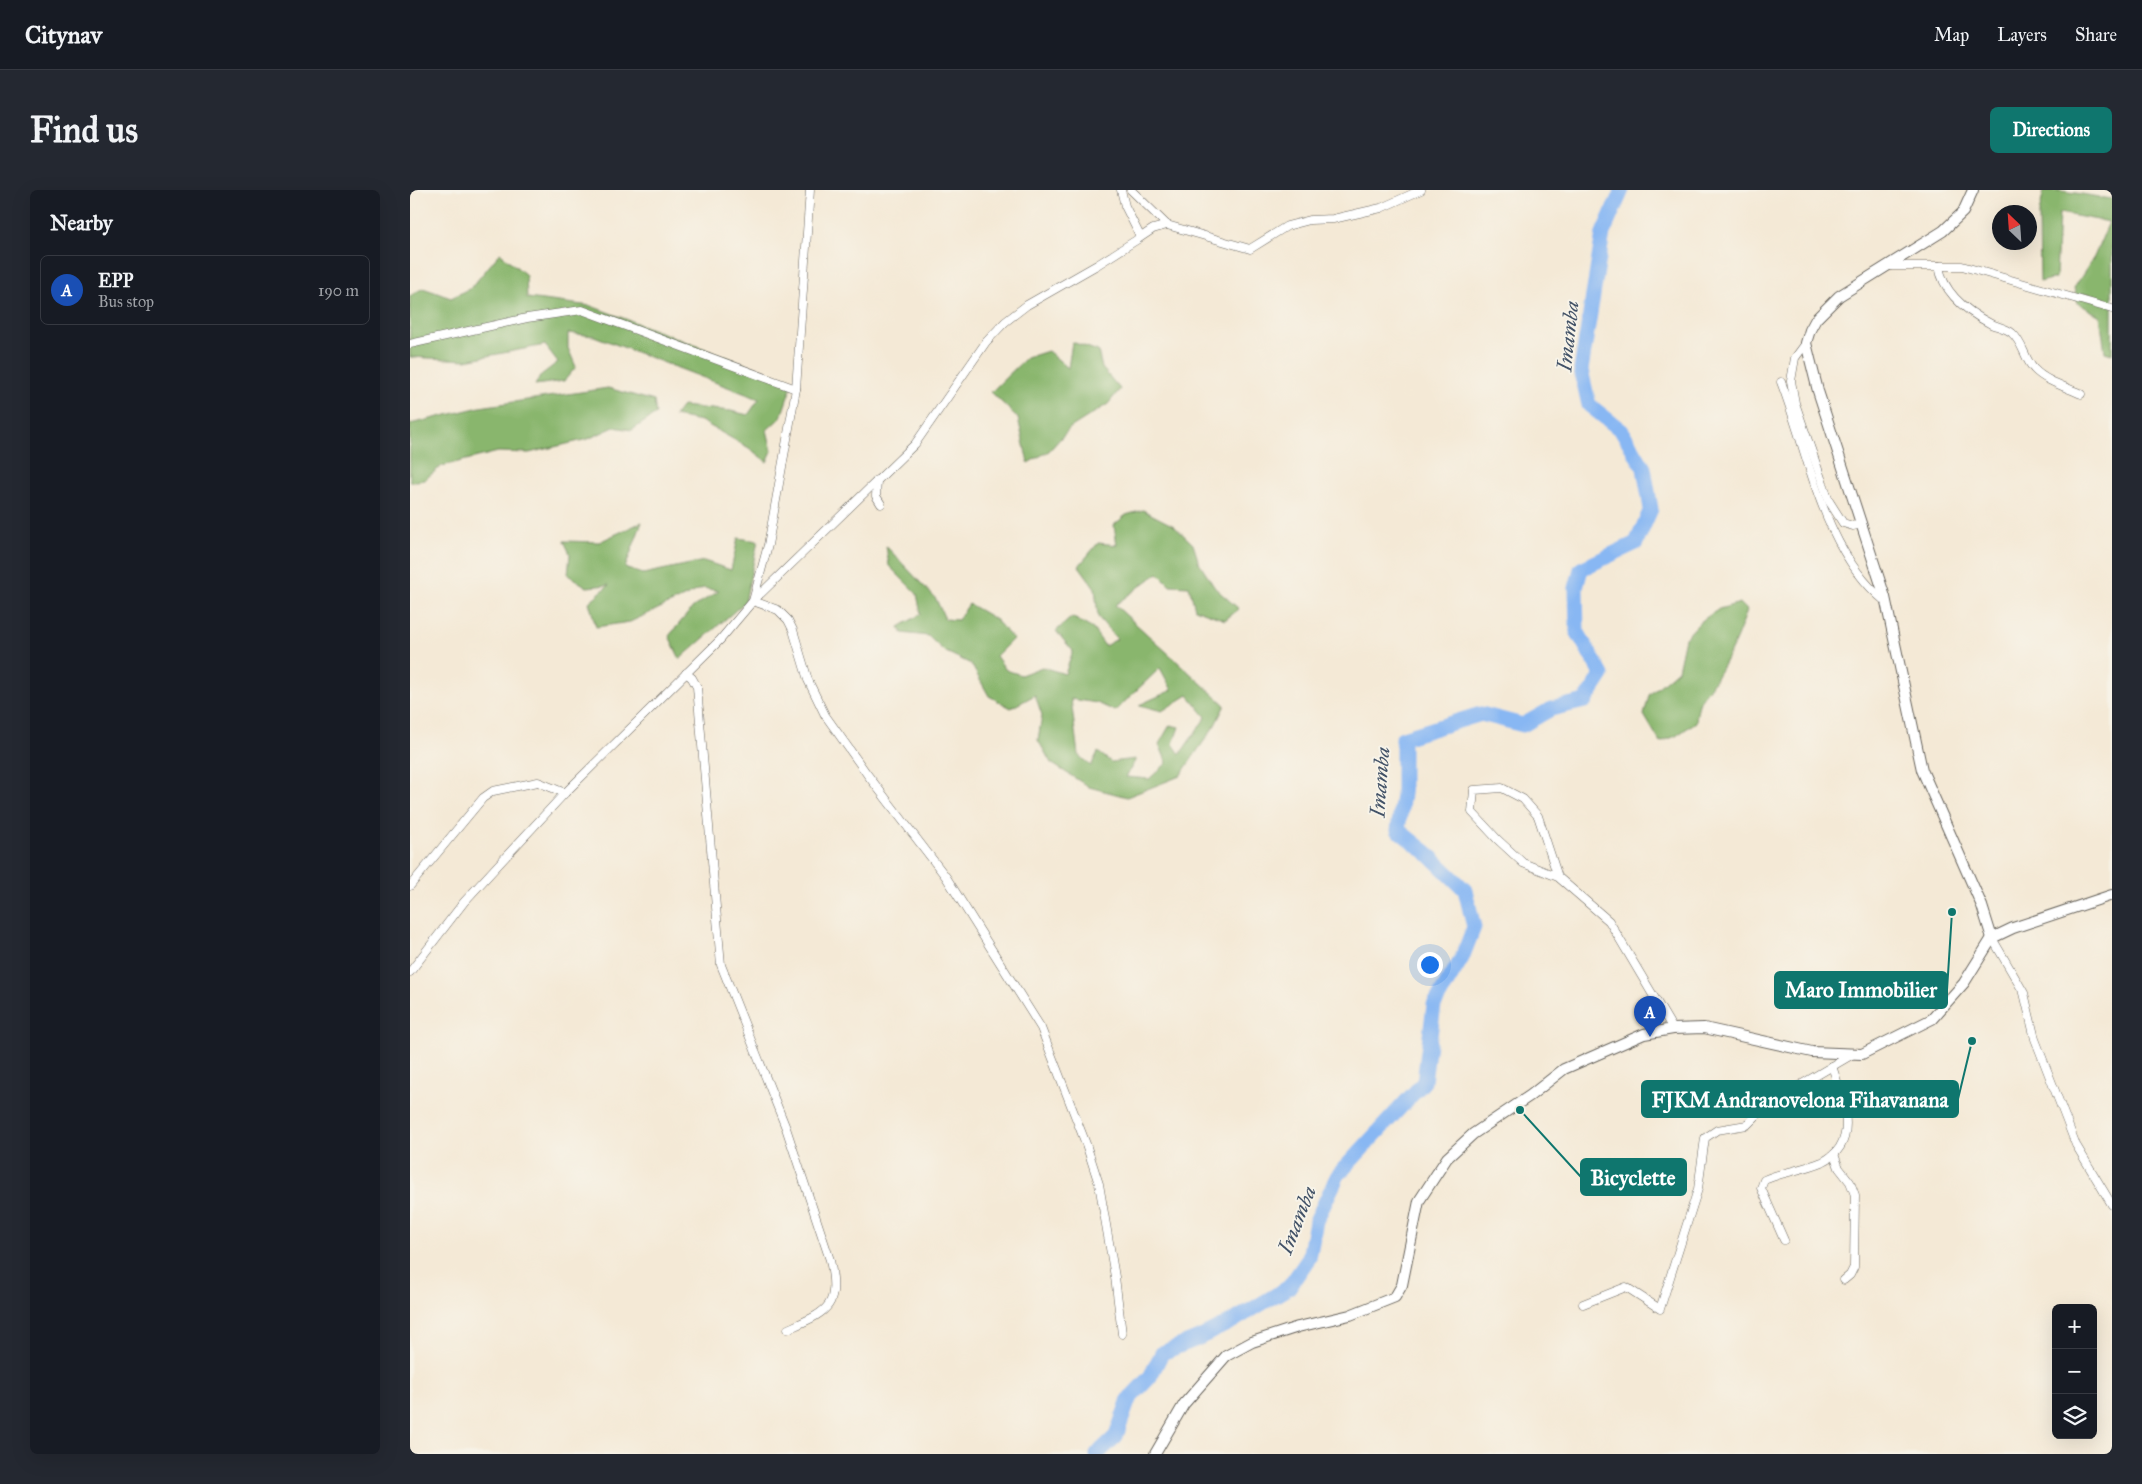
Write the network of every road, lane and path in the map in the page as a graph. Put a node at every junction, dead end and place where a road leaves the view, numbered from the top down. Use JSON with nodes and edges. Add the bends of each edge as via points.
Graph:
{"nodes":[{"id":1,"x":810,"y":190,"type":"edge"},
{"id":2,"x":1121,"y":190,"type":"edge"},
{"id":3,"x":1131,"y":190,"type":"edge"},
{"id":4,"x":1421,"y":190,"type":"edge"},
{"id":5,"x":1972,"y":190,"type":"edge"},
{"id":6,"x":1167,"y":225,"type":"junction"},
{"id":7,"x":1138,"y":239,"type":"junction"},
{"id":8,"x":1889,"y":266,"type":"junction"},
{"id":9,"x":1939,"y":266,"type":"junction"},
{"id":10,"x":2112,"y":309,"type":"edge"},
{"id":11,"x":1806,"y":343,"type":"junction"},
{"id":12,"x":410,"y":344,"type":"edge"},
{"id":13,"x":1781,"y":382,"type":"dead end"},
{"id":14,"x":796,"y":389,"type":"junction"},
{"id":15,"x":2081,"y":394,"type":"dead end"},
{"id":16,"x":877,"y":480,"type":"junction"},
{"id":17,"x":881,"y":504,"type":"dead end"},
{"id":18,"x":1861,"y":524,"type":"junction"},
{"id":19,"x":753,"y":600,"type":"junction"},
{"id":20,"x":1886,"y":602,"type":"junction"},
{"id":21,"x":686,"y":673,"type":"junction"},
{"id":22,"x":564,"y":793,"type":"junction"},
{"id":23,"x":1558,"y":877,"type":"junction"},
{"id":24,"x":410,"y":886,"type":"edge"},
{"id":25,"x":2112,"y":896,"type":"edge"},
{"id":26,"x":1992,"y":938,"type":"junction"},
{"id":27,"x":410,"y":972,"type":"edge"},
{"id":28,"x":1673,"y":1028,"type":"junction"},
{"id":29,"x":1853,"y":1054,"type":"junction"},
{"id":30,"x":1832,"y":1066,"type":"junction"},
{"id":31,"x":1834,"y":1154,"type":"junction"},
{"id":32,"x":2112,"y":1204,"type":"edge"},
{"id":33,"x":1784,"y":1240,"type":"dead end"},
{"id":34,"x":1844,"y":1280,"type":"dead end"},
{"id":35,"x":1583,"y":1304,"type":"dead end"},
{"id":36,"x":788,"y":1329,"type":"dead end"},
{"id":37,"x":1122,"y":1334,"type":"dead end"},
{"id":38,"x":1155,"y":1454,"type":"edge"}],
"edges":[{"from":1,"to":14,"type":"street"},
{"from":2,"to":7,"type":"street","via":[[1139,234]]},
{"from":3,"to":6,"type":"street"},
{"from":4,"to":6,"type":"street","via":[[1381,208],[1287,226],[1250,248]]},
{"from":5,"to":8,"type":"street","via":[[1963,212],[1943,232]]},
{"from":6,"to":7,"type":"street"},
{"from":7,"to":16,"type":"street","via":[[1027,305],[1005,322],[986,342],[915,444]]},
{"from":8,"to":9,"type":"street"},
{"from":8,"to":11,"type":"street","via":[[1839,296],[1816,319]]},
{"from":9,"to":10,"type":"street","via":[[1962,266]]},
{"from":9,"to":15,"type":"street","via":[[1941,278],[1959,302],[2018,338],[2033,368],[2044,377]]},
{"from":11,"to":18,"type":"street"},
{"from":11,"to":18,"type":"street","via":[[1795,358],[1791,381],[1795,403],[1829,501],[1843,524]]},
{"from":12,"to":14,"type":"street","via":[[526,318],[582,310]]},
{"from":13,"to":20,"type":"street","via":[[1830,526],[1841,549],[1863,579]]},
{"from":14,"to":19,"type":"street","via":[[768,545]]},
{"from":16,"to":17,"type":"street","via":[[876,496]]},
{"from":16,"to":19,"type":"street"},
{"from":18,"to":20,"type":"street"},
{"from":19,"to":21,"type":"street","via":[[720,640]]},
{"from":19,"to":37,"type":"street","via":[[778,610],[788,620],[808,680],[825,715],[946,877],[1042,1028],[1099,1184]]},
{"from":20,"to":26,"type":"street","via":[[1922,770],[1982,906]]},
{"from":21,"to":22,"type":"street"},
{"from":21,"to":36,"type":"street","via":[[697,687],[720,966],[786,1128],[834,1279],[830,1303],[818,1316]]},
{"from":22,"to":24,"type":"street","via":[[538,782],[493,791],[483,798]]},
{"from":22,"to":27,"type":"street","via":[[464,902]]},
{"from":23,"to":23,"type":"street","via":[[1538,816],[1523,799],[1502,788],[1474,790],[1472,812],[1497,839],[1523,863]]},
{"from":23,"to":28,"type":"street","via":[[1609,921]]},
{"from":25,"to":26,"type":"street","via":[[2013,928]]},
{"from":26,"to":29,"type":"street","via":[[1964,983],[1932,1019],[1862,1054]]},
{"from":26,"to":32,"type":"street","via":[[2024,993],[2035,1039],[2076,1145]]},
{"from":28,"to":29,"type":"street","via":[[1704,1028],[1812,1052]]},
{"from":28,"to":38,"type":"street","via":[[1644,1034],[1564,1069],[1473,1134],[1447,1158],[1419,1201],[1402,1284],[1395,1297],[1350,1315],[1252,1342],[1226,1356],[1184,1404]]},
{"from":29,"to":30,"type":"street"},
{"from":30,"to":31,"type":"street","via":[[1846,1110],[1842,1142]]},
{"from":30,"to":35,"type":"street","via":[[1768,1104],[1747,1125],[1717,1130],[1705,1138],[1698,1189],[1660,1309],[1626,1287]]},
{"from":31,"to":33,"type":"street","via":[[1822,1162],[1764,1180],[1761,1188]]},
{"from":31,"to":34,"type":"street","via":[[1838,1168],[1850,1182],[1854,1195],[1854,1267]]}]}
